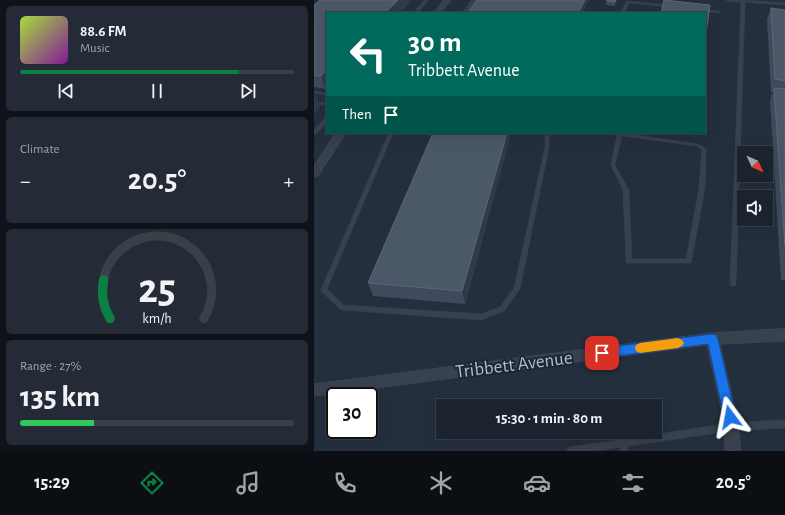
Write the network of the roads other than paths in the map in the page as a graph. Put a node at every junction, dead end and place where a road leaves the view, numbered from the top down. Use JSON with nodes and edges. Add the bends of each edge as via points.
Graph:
{"nodes":[{"id":1,"x":427,"y":0,"type":"edge"},
{"id":2,"x":448,"y":0,"type":"edge"},
{"id":3,"x":474,"y":0,"type":"edge"},
{"id":4,"x":728,"y":0,"type":"edge"},
{"id":5,"x":743,"y":2,"type":"junction"},
{"id":6,"x":785,"y":4,"type":"edge"},
{"id":7,"x":672,"y":6,"type":"edge"},
{"id":8,"x":701,"y":10,"type":"edge"},
{"id":9,"x":416,"y":12,"type":"edge"},
{"id":10,"x":438,"y":12,"type":"edge"},
{"id":11,"x":465,"y":12,"type":"edge"},
{"id":12,"x":623,"y":12,"type":"edge"},
{"id":13,"x":718,"y":12,"type":"dead end"},
{"id":14,"x":314,"y":92,"type":"edge"},
{"id":15,"x":326,"y":94,"type":"edge"},
{"id":16,"x":314,"y":103,"type":"edge"},
{"id":17,"x":326,"y":104,"type":"edge"},
{"id":18,"x":326,"y":120,"type":"edge"},
{"id":19,"x":314,"y":133,"type":"edge"},
{"id":20,"x":340,"y":134,"type":"edge"},
{"id":21,"x":391,"y":134,"type":"edge"},
{"id":22,"x":547,"y":134,"type":"edge"},
{"id":23,"x":620,"y":134,"type":"joint"},
{"id":24,"x":314,"y":174,"type":"edge"},
{"id":25,"x":734,"y":284,"type":"dead end"},
{"id":26,"x":785,"y":335,"type":"edge"},
{"id":27,"x":712,"y":339,"type":"junction"},
{"id":28,"x":314,"y":390,"type":"edge"},
{"id":29,"x":785,"y":424,"type":"edge"},
{"id":30,"x":731,"y":428,"type":"junction"},
{"id":31,"x":624,"y":447,"type":"edge"},
{"id":32,"x":570,"y":451,"type":"edge"},
{"id":33,"x":733,"y":451,"type":"edge"}],
"edges":[{"from":1,"to":9,"type":"lane"},
{"from":2,"to":10,"type":"street"},
{"from":3,"to":11,"type":"lane"},
{"from":4,"to":5,"type":"lane"},
{"from":5,"to":6,"type":"lane"},
{"from":5,"to":25,"type":"lane"},
{"from":7,"to":12,"type":"lane","via":[[628,2]]},
{"from":8,"to":13,"type":"lane"},
{"from":14,"to":15,"type":"lane"},
{"from":16,"to":17,"type":"lane"},
{"from":18,"to":19,"type":"lane"},
{"from":20,"to":24,"type":"street"},
{"from":21,"to":22,"type":"lane","via":[[324,290],[342,307],[481,317],[502,309],[517,289],[547,147]]},
{"from":23,"to":23,"type":"lane","via":[[698,145],[704,149],[702,188],[689,261],[629,261],[626,190],[613,165]]},
{"from":26,"to":27,"type":"street","name":"Tribbett Avenue"},
{"from":27,"to":28,"type":"street","name":"Tribbett Avenue"},
{"from":27,"to":30,"type":"street"},
{"from":29,"to":30,"type":"lane"},
{"from":30,"to":31,"type":"lane"},
{"from":30,"to":33,"type":"street"},
{"from":31,"to":32,"type":"lane"}]}
